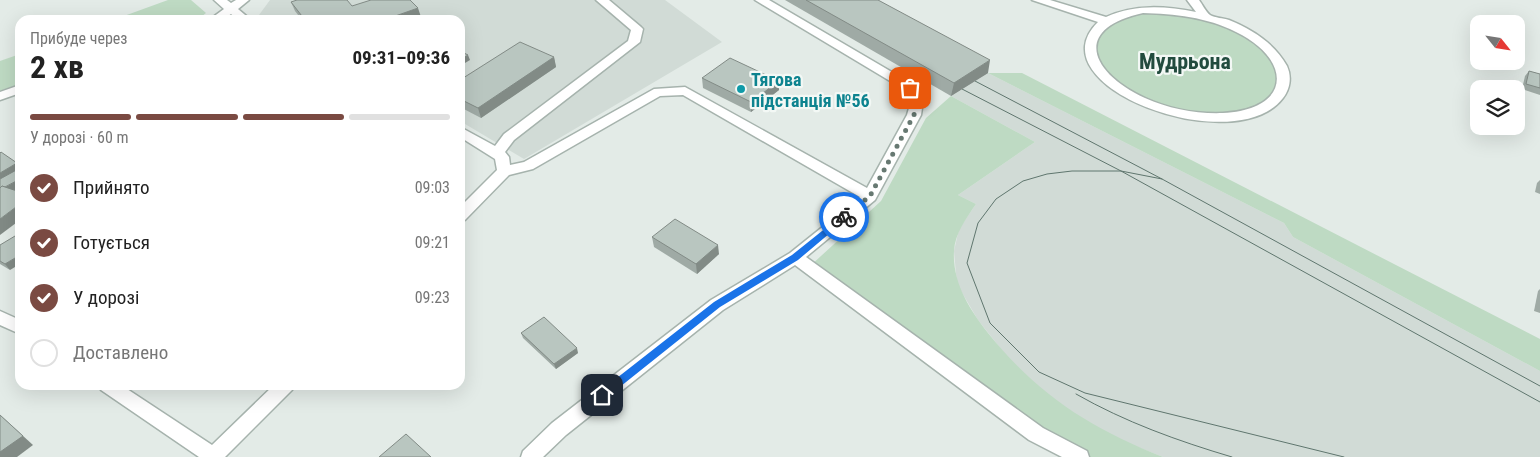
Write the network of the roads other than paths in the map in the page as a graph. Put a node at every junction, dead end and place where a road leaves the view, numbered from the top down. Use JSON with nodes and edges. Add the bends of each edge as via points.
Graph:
{"nodes":[{"id":1,"x":220,"y":0,"type":"edge"},
{"id":2,"x":243,"y":0,"type":"edge"},
{"id":3,"x":602,"y":0,"type":"edge"},
{"id":4,"x":761,"y":0,"type":"edge"},
{"id":5,"x":1038,"y":0,"type":"edge"},
{"id":6,"x":1193,"y":0,"type":"edge"},
{"id":7,"x":1130,"y":6,"type":"edge"},
{"id":8,"x":230,"y":8,"type":"junction"},
{"id":9,"x":221,"y":15,"type":"edge"},
{"id":10,"x":239,"y":15,"type":"edge"},
{"id":11,"x":1206,"y":17,"type":"junction"},
{"id":12,"x":1106,"y":21,"type":"junction"},
{"id":13,"x":15,"y":91,"type":"edge"},
{"id":14,"x":0,"y":96,"type":"edge"},
{"id":15,"x":465,"y":134,"type":"edge"},
{"id":16,"x":497,"y":153,"type":"junction"},
{"id":17,"x":504,"y":171,"type":"junction"},
{"id":18,"x":870,"y":196,"type":"junction"},
{"id":19,"x":465,"y":211,"type":"edge"},
{"id":20,"x":795,"y":257,"type":"junction"},
{"id":21,"x":0,"y":318,"type":"edge"},
{"id":22,"x":15,"y":326,"type":"edge"},
{"id":23,"x":114,"y":390,"type":"edge"},
{"id":24,"x":281,"y":390,"type":"edge"},
{"id":25,"x":213,"y":456,"type":"edge"},
{"id":26,"x":530,"y":457,"type":"edge"},
{"id":27,"x":1080,"y":457,"type":"edge"}],
"edges":[{"from":1,"to":8,"type":"street"},
{"from":2,"to":8,"type":"street"},
{"from":3,"to":16,"type":"street","via":[[637,30],[634,42],[509,137]]},
{"from":4,"to":18,"type":"street","via":[[910,88],[917,101],[914,115]]},
{"from":5,"to":12,"type":"street"},
{"from":6,"to":11,"type":"street"},
{"from":7,"to":11,"type":"street"},
{"from":7,"to":12,"type":"street"},
{"from":8,"to":9,"type":"street"},
{"from":8,"to":10,"type":"street"},
{"from":11,"to":12,"type":"street","via":[[1250,36],[1266,47],[1279,64],[1283,87],[1280,95],[1267,107],[1244,115],[1202,117],[1166,110],[1129,95],[1104,76],[1090,55],[1091,37]]},
{"from":13,"to":14,"type":"street"},
{"from":15,"to":16,"type":"street"},
{"from":16,"to":17,"type":"street","via":[[502,157]]},
{"from":17,"to":18,"type":"street","via":[[528,166],[658,92],[685,91]]},
{"from":17,"to":19,"type":"street"},
{"from":18,"to":20,"type":"street"},
{"from":20,"to":26,"type":"street","via":[[717,305],[559,429]]},
{"from":20,"to":27,"type":"street","via":[[1036,434]]},
{"from":21,"to":22,"type":"street"},
{"from":23,"to":25,"type":"street"},
{"from":24,"to":25,"type":"street"}]}
